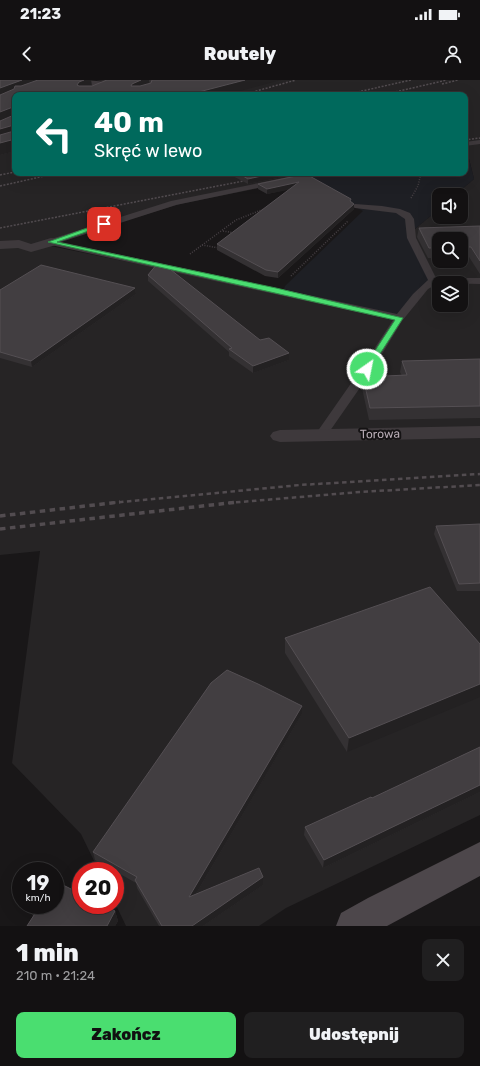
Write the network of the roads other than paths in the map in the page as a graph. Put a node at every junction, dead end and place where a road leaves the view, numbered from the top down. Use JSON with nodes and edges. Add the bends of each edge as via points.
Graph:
{"nodes":[{"id":1,"x":76,"y":80,"type":"edge"},
{"id":2,"x":109,"y":85,"type":"edge"},
{"id":3,"x":480,"y":142,"type":"edge"},
{"id":4,"x":468,"y":144,"type":"edge"},
{"id":5,"x":304,"y":176,"type":"edge"},
{"id":6,"x":355,"y":206,"type":"edge"},
{"id":7,"x":51,"y":242,"type":"junction"},
{"id":8,"x":0,"y":245,"type":"edge"},
{"id":9,"x":180,"y":260,"type":"road end"},
{"id":10,"x":170,"y":268,"type":"junction"},
{"id":11,"x":432,"y":279,"type":"edge"},
{"id":12,"x":432,"y":281,"type":"edge"},
{"id":13,"x":468,"y":281,"type":"edge"},
{"id":14,"x":480,"y":281,"type":"edge"},
{"id":15,"x":284,"y":282,"type":"road end"},
{"id":16,"x":276,"y":290,"type":"junction"},
{"id":17,"x":399,"y":318,"type":"junction"},
{"id":18,"x":480,"y":432,"type":"edge"},
{"id":19,"x":321,"y":435,"type":"junction"},
{"id":20,"x":280,"y":436,"type":"dead end"},
{"id":21,"x":480,"y":858,"type":"edge"},
{"id":22,"x":354,"y":926,"type":"edge"}],
"edges":[{"from":1,"to":2,"type":"street"},
{"from":3,"to":4,"type":"lane"},
{"from":5,"to":7,"type":"lane","via":[[174,203]]},
{"from":6,"to":11,"type":"lane","via":[[404,212],[409,218],[410,233]]},
{"from":7,"to":8,"type":"street","via":[[31,248],[19,244]]},
{"from":7,"to":10,"type":"lane"},
{"from":9,"to":10,"type":"lane"},
{"from":10,"to":16,"type":"lane"},
{"from":12,"to":17,"type":"lane","via":[[426,284]]},
{"from":13,"to":14,"type":"lane"},
{"from":15,"to":16,"type":"lane"},
{"from":16,"to":17,"type":"lane"},
{"from":17,"to":19,"type":"lane"},
{"from":18,"to":19,"type":"street","name":"Torowa"},
{"from":19,"to":20,"type":"street","name":"Torowa"},
{"from":21,"to":22,"type":"main road"}]}
